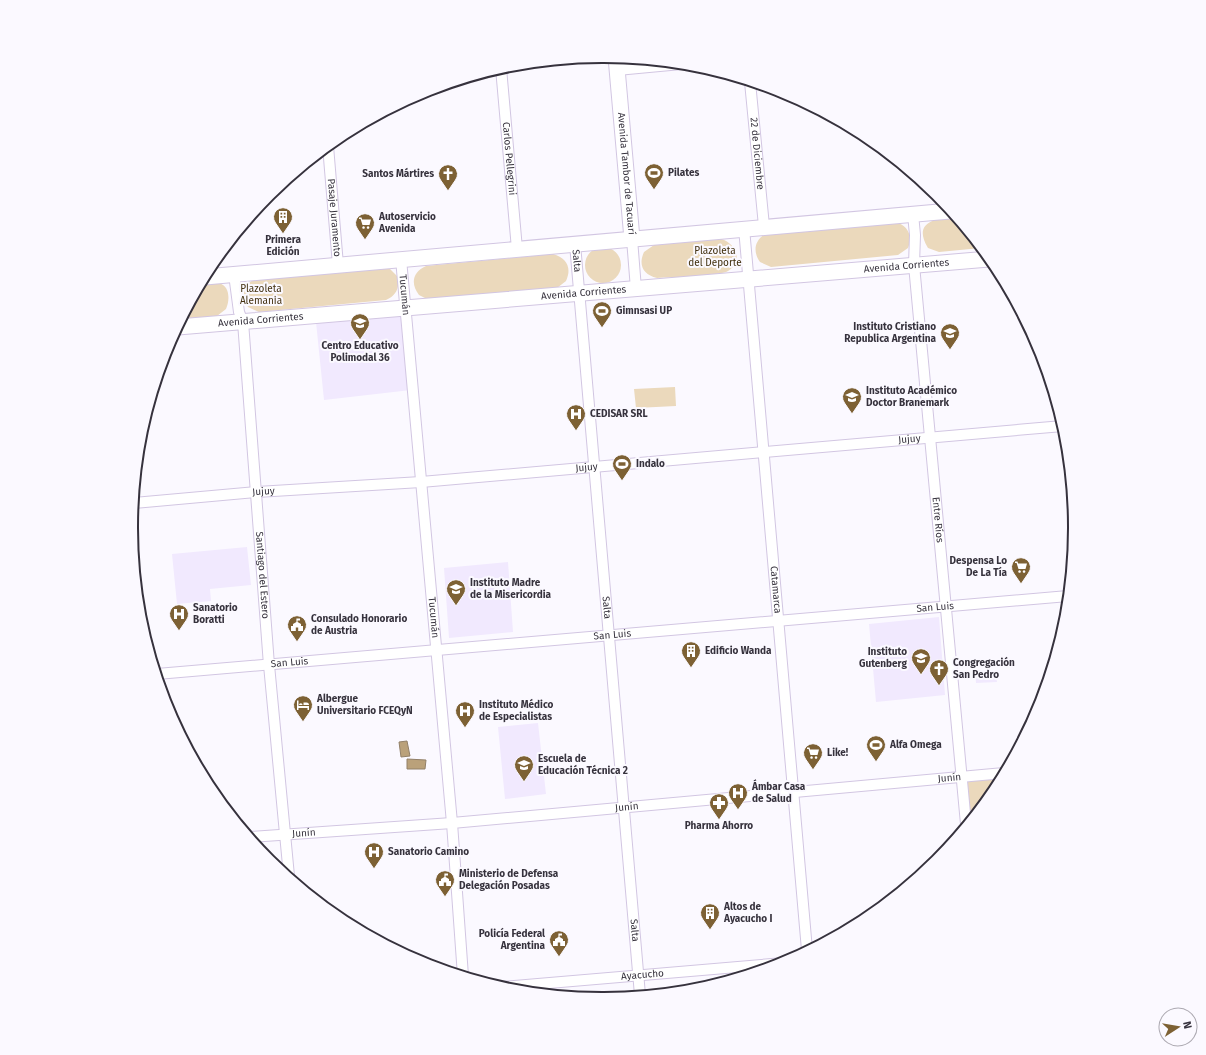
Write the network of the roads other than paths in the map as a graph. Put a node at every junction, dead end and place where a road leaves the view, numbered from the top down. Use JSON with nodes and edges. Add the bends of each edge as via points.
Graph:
{"nodes":[{"id":1,"x":617,"y":64,"type":"edge"},
{"id":2,"x":633,"y":64,"type":"edge"},
{"id":3,"x":502,"y":75,"type":"edge"},
{"id":4,"x":751,"y":88,"type":"edge"},
{"id":5,"x":329,"y":153,"type":"edge"},
{"id":6,"x":943,"y":212,"type":"edge"},
{"id":7,"x":914,"y":214,"type":"junction"},
{"id":8,"x":764,"y":226,"type":"junction"},
{"id":9,"x":744,"y":228,"type":"junction"},
{"id":10,"x":632,"y":239,"type":"junction"},
{"id":11,"x":575,"y":244,"type":"junction"},
{"id":12,"x":517,"y":249,"type":"junction"},
{"id":13,"x":401,"y":259,"type":"junction"},
{"id":14,"x":982,"y":260,"type":"edge"},
{"id":15,"x":338,"y":265,"type":"junction"},
{"id":16,"x":914,"y":265,"type":"junction"},
{"id":17,"x":234,"y":274,"type":"junction"},
{"id":18,"x":213,"y":275,"type":"edge"},
{"id":19,"x":749,"y":280,"type":"junction"},
{"id":20,"x":636,"y":289,"type":"junction"},
{"id":21,"x":579,"y":294,"type":"junction"},
{"id":22,"x":406,"y":308,"type":"junction"},
{"id":23,"x":243,"y":322,"type":"junction"},
{"id":24,"x":184,"y":327,"type":"edge"},
{"id":25,"x":1057,"y":427,"type":"edge"},
{"id":26,"x":930,"y":438,"type":"junction"},
{"id":27,"x":764,"y":452,"type":"junction"},
{"id":28,"x":594,"y":467,"type":"junction"},
{"id":29,"x":421,"y":482,"type":"junction"},
{"id":30,"x":257,"y":492,"type":"junction"},
{"id":31,"x":139,"y":503,"type":"edge"},
{"id":32,"x":1063,"y":596,"type":"edge"},
{"id":33,"x":946,"y":606,"type":"junction"},
{"id":34,"x":779,"y":621,"type":"junction"},
{"id":35,"x":609,"y":636,"type":"junction"},
{"id":36,"x":436,"y":650,"type":"junction"},
{"id":37,"x":269,"y":665,"type":"junction"},
{"id":38,"x":162,"y":674,"type":"edge"},
{"id":39,"x":997,"y":774,"type":"edge"},
{"id":40,"x":962,"y":776,"type":"junction"},
{"id":41,"x":793,"y":791,"type":"junction"},
{"id":42,"x":623,"y":807,"type":"junction"},
{"id":43,"x":965,"y":818,"type":"edge"},
{"id":44,"x":452,"y":823,"type":"junction"},
{"id":45,"x":285,"y":834,"type":"junction"},
{"id":46,"x":256,"y":836,"type":"edge"},
{"id":47,"x":288,"y":869,"type":"edge"},
{"id":48,"x":807,"y":945,"type":"edge"},
{"id":49,"x":756,"y":965,"type":"edge"},
{"id":50,"x":464,"y":970,"type":"edge"},
{"id":51,"x":638,"y":976,"type":"junction"},
{"id":52,"x":525,"y":985,"type":"edge"},
{"id":53,"x":640,"y":990,"type":"edge"}],
"edges":[{"from":1,"to":2,"type":"street"},
{"from":1,"to":10,"type":"main road","name":"Avenida Tambor de Tacuarí"},
{"from":3,"to":12,"type":"street","name":"Carlos Pellegrini"},
{"from":4,"to":8,"type":"street","name":"22 de Diciembre"},
{"from":5,"to":15,"type":"street","name":"Pasaje Juramento"},
{"from":6,"to":7,"type":"main road"},
{"from":7,"to":8,"type":"main road"},
{"from":7,"to":16,"type":"street","name":"Entre Ríos"},
{"from":8,"to":9,"type":"main road"},
{"from":9,"to":10,"type":"main road"},
{"from":9,"to":19,"type":"street","name":"Catamarca"},
{"from":10,"to":11,"type":"main road"},
{"from":10,"to":20,"type":"street","name":"Avenida Tambor de Tacuarí"},
{"from":11,"to":12,"type":"main road"},
{"from":11,"to":21,"type":"street","name":"Salta"},
{"from":12,"to":13,"type":"main road"},
{"from":13,"to":15,"type":"main road"},
{"from":13,"to":22,"type":"street","name":"Tucumán"},
{"from":14,"to":16,"type":"main road","name":"Avenida Corrientes"},
{"from":15,"to":17,"type":"main road"},
{"from":16,"to":19,"type":"main road","name":"Avenida Corrientes"},
{"from":16,"to":26,"type":"street","name":"Entre Ríos"},
{"from":17,"to":18,"type":"main road"},
{"from":17,"to":23,"type":"street","name":"Santiago del Estero","via":[[239,312]]},
{"from":19,"to":20,"type":"main road","name":"Avenida Corrientes"},
{"from":19,"to":27,"type":"street","name":"Catamarca"},
{"from":20,"to":21,"type":"main road","name":"Avenida Corrientes"},
{"from":21,"to":22,"type":"main road","name":"Avenida Corrientes"},
{"from":21,"to":28,"type":"street","name":"Salta"},
{"from":22,"to":23,"type":"main road","name":"Avenida Corrientes"},
{"from":22,"to":29,"type":"street","name":"Tucumán"},
{"from":23,"to":24,"type":"main road","name":"Avenida Corrientes"},
{"from":23,"to":30,"type":"street","name":"Santiago del Estero"},
{"from":25,"to":26,"type":"street","name":"Jujuy"},
{"from":26,"to":27,"type":"street","name":"Jujuy"},
{"from":26,"to":33,"type":"street","name":"Entre Ríos"},
{"from":27,"to":28,"type":"street","name":"Jujuy"},
{"from":27,"to":34,"type":"street","name":"Catamarca"},
{"from":28,"to":29,"type":"street","name":"Jujuy"},
{"from":28,"to":35,"type":"street","name":"Salta"},
{"from":29,"to":30,"type":"street","name":"Jujuy"},
{"from":29,"to":36,"type":"street","name":"Tucumán"},
{"from":30,"to":31,"type":"street","name":"Jujuy"},
{"from":30,"to":37,"type":"street","name":"Santiago del Estero"},
{"from":32,"to":33,"type":"street","name":"San Luis"},
{"from":33,"to":34,"type":"street","name":"San Luis"},
{"from":33,"to":40,"type":"street","name":"Entre Ríos"},
{"from":34,"to":35,"type":"street","name":"San Luis"},
{"from":34,"to":41,"type":"street","name":"Catamarca"},
{"from":35,"to":36,"type":"street","name":"San Luis"},
{"from":35,"to":42,"type":"street","name":"Salta"},
{"from":36,"to":37,"type":"street","name":"San Luis"},
{"from":36,"to":44,"type":"street","name":"Tucumán"},
{"from":37,"to":38,"type":"street","name":"San Luis"},
{"from":37,"to":45,"type":"street","name":"Santiago del Estero"},
{"from":39,"to":40,"type":"street","name":"Junín"},
{"from":40,"to":41,"type":"street","name":"Junín"},
{"from":40,"to":43,"type":"street","name":"Entre Ríos"},
{"from":41,"to":42,"type":"street","name":"Junín"},
{"from":41,"to":48,"type":"street","name":"Catamarca"},
{"from":42,"to":44,"type":"street","name":"Junín"},
{"from":42,"to":51,"type":"street","name":"Salta"},
{"from":44,"to":45,"type":"street","name":"Junín"},
{"from":44,"to":50,"type":"street","name":"Tucumán"},
{"from":45,"to":46,"type":"street","name":"Junín"},
{"from":45,"to":47,"type":"street","name":"Santiago del Estero"},
{"from":49,"to":51,"type":"street","name":"Ayacucho"},
{"from":51,"to":52,"type":"street","name":"Ayacucho"},
{"from":51,"to":53,"type":"street","name":"Salta"}]}
